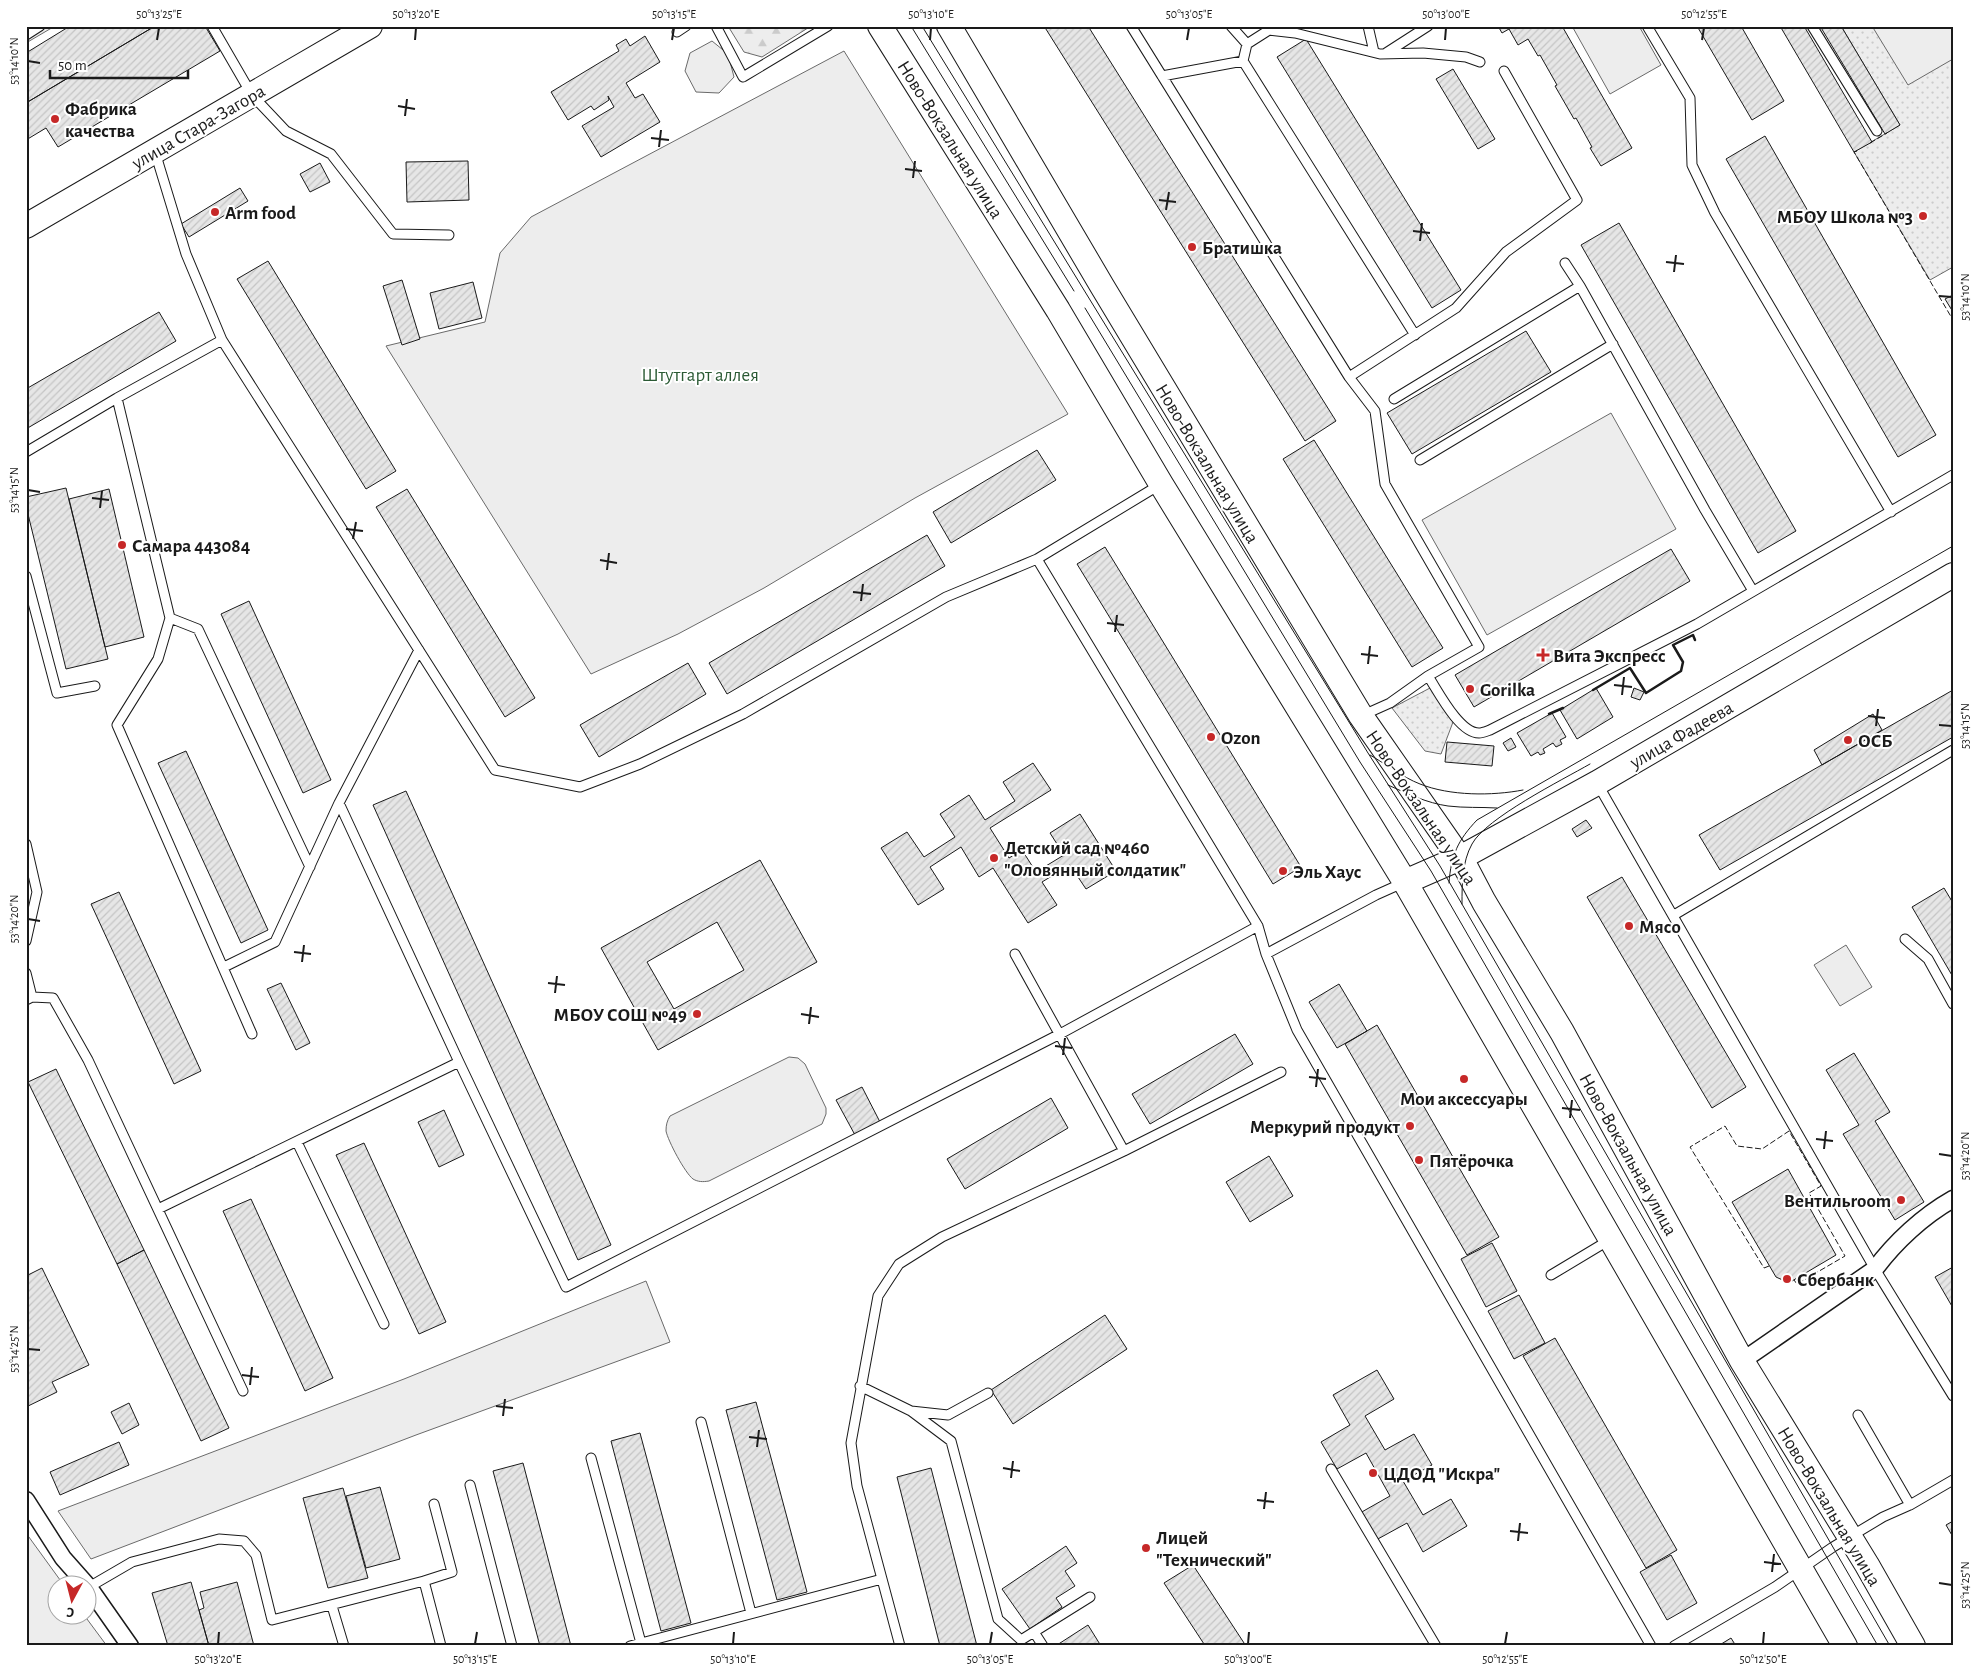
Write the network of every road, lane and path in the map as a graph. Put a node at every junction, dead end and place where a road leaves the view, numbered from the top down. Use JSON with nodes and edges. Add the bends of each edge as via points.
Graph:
{"nodes":[{"id":1,"x":40,"y":26,"type":"edge"},
{"id":2,"x":212,"y":26,"type":"edge"},
{"id":3,"x":370,"y":26,"type":"edge"},
{"id":4,"x":686,"y":26,"type":"edge"},
{"id":5,"x":716,"y":26,"type":"edge"},
{"id":6,"x":828,"y":26,"type":"edge"},
{"id":7,"x":880,"y":26,"type":"edge"},
{"id":8,"x":1131,"y":26,"type":"edge"},
{"id":9,"x":1231,"y":26,"type":"edge"},
{"id":10,"x":1368,"y":26,"type":"edge"},
{"id":11,"x":1428,"y":26,"type":"edge"},
{"id":12,"x":1647,"y":26,"type":"edge"},
{"id":13,"x":1812,"y":26,"type":"edge"},
{"id":14,"x":950,"y":27,"type":"edge"},
{"id":15,"x":1283,"y":30,"type":"edge"},
{"id":16,"x":677,"y":32,"type":"dead end"},
{"id":17,"x":26,"y":35,"type":"edge"},
{"id":18,"x":1247,"y":44,"type":"junction"},
{"id":19,"x":1374,"y":52,"type":"junction"},
{"id":20,"x":1385,"y":54,"type":"junction"},
{"id":21,"x":1243,"y":61,"type":"junction"},
{"id":22,"x":1480,"y":62,"type":"dead end"},
{"id":23,"x":1504,"y":71,"type":"dead end"},
{"id":24,"x":1162,"y":76,"type":"junction"},
{"id":25,"x":252,"y":95,"type":"junction"},
{"id":26,"x":1877,"y":131,"type":"dead end"},
{"id":27,"x":154,"y":151,"type":"junction"},
{"id":28,"x":26,"y":226,"type":"edge"},
{"id":29,"x":449,"y":235,"type":"dead end"},
{"id":30,"x":1565,"y":263,"type":"dead end"},
{"id":31,"x":1580,"y":286,"type":"junction"},
{"id":32,"x":1415,"y":335,"type":"junction"},
{"id":33,"x":222,"y":340,"type":"junction"},
{"id":34,"x":1613,"y":344,"type":"junction"},
{"id":35,"x":1349,"y":377,"type":"junction"},
{"id":36,"x":117,"y":398,"type":"junction"},
{"id":37,"x":1394,"y":399,"type":"dead end"},
{"id":38,"x":26,"y":452,"type":"edge"},
{"id":39,"x":1420,"y":460,"type":"dead end"},
{"id":40,"x":1953,"y":475,"type":"edge"},
{"id":41,"x":1161,"y":484,"type":"junction"},
{"id":42,"x":1892,"y":512,"type":"junction"},
{"id":43,"x":1037,"y":558,"type":"junction"},
{"id":44,"x":1953,"y":575,"type":"edge"},
{"id":45,"x":26,"y":576,"type":"edge"},
{"id":46,"x":1753,"y":591,"type":"junction"},
{"id":47,"x":170,"y":618,"type":"junction"},
{"id":48,"x":419,"y":650,"type":"junction"},
{"id":49,"x":1428,"y":676,"type":"junction"},
{"id":50,"x":96,"y":686,"type":"dead end"},
{"id":51,"x":1361,"y":716,"type":"junction"},
{"id":52,"x":1953,"y":750,"type":"edge"},
{"id":53,"x":1597,"y":783,"type":"junction"},
{"id":54,"x":339,"y":803,"type":"junction"},
{"id":55,"x":26,"y":844,"type":"edge"},
{"id":56,"x":1460,"y":858,"type":"junction"},
{"id":57,"x":310,"y":867,"type":"junction"},
{"id":58,"x":1405,"y":882,"type":"junction"},
{"id":59,"x":1674,"y":915,"type":"junction"},
{"id":60,"x":1258,"y":926,"type":"junction"},
{"id":61,"x":1905,"y":939,"type":"dead end"},
{"id":62,"x":26,"y":940,"type":"edge"},
{"id":63,"x":1015,"y":954,"type":"dead end"},
{"id":64,"x":1266,"y":954,"type":"junction"},
{"id":65,"x":224,"y":967,"type":"junction"},
{"id":66,"x":26,"y":973,"type":"edge"},
{"id":67,"x":29,"y":999,"type":"edge"},
{"id":68,"x":1953,"y":1004,"type":"edge"},
{"id":69,"x":252,"y":1034,"type":"dead end"},
{"id":70,"x":1060,"y":1034,"type":"junction"},
{"id":71,"x":459,"y":1062,"type":"junction"},
{"id":72,"x":1281,"y":1072,"type":"dead end"},
{"id":73,"x":297,"y":1142,"type":"junction"},
{"id":74,"x":1124,"y":1151,"type":"junction"},
{"id":75,"x":1953,"y":1199,"type":"edge"},
{"id":76,"x":158,"y":1209,"type":"junction"},
{"id":77,"x":1611,"y":1238,"type":"junction"},
{"id":78,"x":1874,"y":1269,"type":"junction"},
{"id":79,"x":1552,"y":1275,"type":"dead end"},
{"id":80,"x":384,"y":1324,"type":"dead end"},
{"id":81,"x":1742,"y":1360,"type":"junction"},
{"id":82,"x":860,"y":1386,"type":"junction"},
{"id":83,"x":243,"y":1391,"type":"dead end"},
{"id":84,"x":988,"y":1393,"type":"dead end"},
{"id":85,"x":1953,"y":1396,"type":"edge"},
{"id":86,"x":910,"y":1412,"type":"junction"},
{"id":87,"x":1858,"y":1415,"type":"dead end"},
{"id":88,"x":701,"y":1422,"type":"dead end"},
{"id":89,"x":591,"y":1458,"type":"dead end"},
{"id":90,"x":1331,"y":1469,"type":"dead end"},
{"id":91,"x":1953,"y":1480,"type":"edge"},
{"id":92,"x":470,"y":1485,"type":"dead end"},
{"id":93,"x":26,"y":1500,"type":"edge"},
{"id":94,"x":434,"y":1504,"type":"dead end"},
{"id":95,"x":1910,"y":1505,"type":"junction"},
{"id":96,"x":1851,"y":1538,"type":"junction"},
{"id":97,"x":1801,"y":1569,"type":"junction"},
{"id":98,"x":77,"y":1574,"type":"edge"},
{"id":99,"x":882,"y":1578,"type":"junction"},
{"id":100,"x":98,"y":1581,"type":"edge"},
{"id":101,"x":424,"y":1581,"type":"junction"},
{"id":102,"x":1090,"y":1597,"type":"dead end"},
{"id":103,"x":98,"y":1600,"type":"edge"},
{"id":104,"x":332,"y":1606,"type":"junction"},
{"id":105,"x":751,"y":1614,"type":"junction"},
{"id":106,"x":1034,"y":1632,"type":"junction"},
{"id":107,"x":641,"y":1643,"type":"junction"},
{"id":108,"x":130,"y":1646,"type":"edge"},
{"id":109,"x":344,"y":1646,"type":"edge"},
{"id":110,"x":441,"y":1646,"type":"edge"},
{"id":111,"x":512,"y":1646,"type":"edge"},
{"id":112,"x":630,"y":1646,"type":"edge"},
{"id":113,"x":900,"y":1646,"type":"edge"},
{"id":114,"x":1042,"y":1646,"type":"edge"},
{"id":115,"x":1436,"y":1646,"type":"edge"},
{"id":116,"x":1651,"y":1646,"type":"edge"},
{"id":117,"x":1674,"y":1646,"type":"edge"},
{"id":118,"x":1845,"y":1646,"type":"edge"},
{"id":119,"x":1913,"y":1646,"type":"edge"}],
"edges":[{"from":1,"to":17,"type":"lane"},
{"from":2,"to":25,"type":"lane"},
{"from":3,"to":25,"type":"main road","name":"улица Стара-Загора"},
{"from":4,"to":16,"type":"lane"},
{"from":5,"to":6,"type":"lane","via":[[743,76]]},
{"from":7,"to":41,"type":"main road","name":"Ново-Вокзальная улица","via":[[1058,310]]},
{"from":8,"to":24,"type":"lane"},
{"from":9,"to":18,"type":"lane"},
{"from":10,"to":19,"type":"lane"},
{"from":11,"to":20,"type":"lane"},
{"from":12,"to":42,"type":"lane","via":[[1690,98],[1692,165],[1715,214]]},
{"from":13,"to":26,"type":"lane"},
{"from":14,"to":51,"type":"main road","name":"Ново-Вокзальная улица"},
{"from":15,"to":18,"type":"lane","via":[[1269,30]]},
{"from":15,"to":19,"type":"lane"},
{"from":18,"to":21,"type":"lane"},
{"from":19,"to":20,"type":"lane"},
{"from":20,"to":22,"type":"lane","via":[[1432,54],[1466,57]]},
{"from":21,"to":24,"type":"lane"},
{"from":21,"to":32,"type":"lane"},
{"from":23,"to":32,"type":"lane","via":[[1577,200],[1506,252],[1456,308]]},
{"from":24,"to":35,"type":"lane"},
{"from":25,"to":27,"type":"main road","name":"улица Стара-Загора"},
{"from":25,"to":29,"type":"lane","via":[[286,131],[331,154],[393,234]]},
{"from":27,"to":28,"type":"main road","name":"улица Стара-Загора"},
{"from":27,"to":33,"type":"lane","via":[[186,254]]},
{"from":30,"to":31,"type":"lane"},
{"from":31,"to":34,"type":"lane"},
{"from":31,"to":37,"type":"lane"},
{"from":32,"to":35,"type":"lane"},
{"from":33,"to":36,"type":"lane"},
{"from":33,"to":48,"type":"lane"},
{"from":34,"to":39,"type":"lane"},
{"from":34,"to":46,"type":"lane"},
{"from":35,"to":49,"type":"lane","via":[[1374,410],[1385,484],[1479,647]]},
{"from":36,"to":38,"type":"lane"},
{"from":36,"to":47,"type":"lane"},
{"from":40,"to":42,"type":"lane"},
{"from":41,"to":43,"type":"lane"},
{"from":41,"to":58,"type":"main road","name":"Ново-Вокзальная улица"},
{"from":42,"to":46,"type":"lane"},
{"from":43,"to":48,"type":"lane","via":[[946,597],[743,714],[640,764],[580,787],[495,770]]},
{"from":43,"to":60,"type":"lane"},
{"from":44,"to":53,"type":"main road","name":"улица Фадеева"},
{"from":45,"to":50,"type":"lane","via":[[57,693]]},
{"from":46,"to":49,"type":"lane","via":[[1697,624],[1490,730],[1478,733],[1458,722]]},
{"from":47,"to":57,"type":"lane","via":[[198,629]]},
{"from":47,"to":65,"type":"lane","via":[[158,659],[117,725]]},
{"from":48,"to":54,"type":"lane"},
{"from":49,"to":51,"type":"lane","via":[[1390,703]]},
{"from":51,"to":56,"type":"main road","name":"Ново-Вокзальная улица"},
{"from":52,"to":59,"type":"lane"},
{"from":53,"to":56,"type":"main road","name":"улица Фадеева"},
{"from":53,"to":59,"type":"lane"},
{"from":54,"to":57,"type":"lane"},
{"from":54,"to":71,"type":"lane"},
{"from":55,"to":62,"type":"lane","via":[[37,892]]},
{"from":56,"to":58,"type":"main road","name":"улица Фадеева"},
{"from":56,"to":81,"type":"main road","name":"Ново-Вокзальная улица","via":[[1562,1032]]},
{"from":57,"to":65,"type":"lane","via":[[275,942]]},
{"from":58,"to":64,"type":"lane"},
{"from":58,"to":77,"type":"main road","name":"Ново-Вокзальная улица"},
{"from":59,"to":78,"type":"lane"},
{"from":60,"to":64,"type":"lane"},
{"from":60,"to":70,"type":"lane"},
{"from":61,"to":68,"type":"lane","via":[[1928,959]]},
{"from":63,"to":70,"type":"lane"},
{"from":64,"to":116,"type":"lane","via":[[1297,1030]]},
{"from":65,"to":69,"type":"lane"},
{"from":66,"to":67,"type":"lane"},
{"from":67,"to":76,"type":"lane","via":[[53,998],[88,1060]]},
{"from":70,"to":71,"type":"lane","via":[[566,1287]]},
{"from":70,"to":74,"type":"lane"},
{"from":71,"to":73,"type":"lane"},
{"from":72,"to":74,"type":"lane"},
{"from":73,"to":76,"type":"lane"},
{"from":73,"to":80,"type":"lane"},
{"from":74,"to":82,"type":"lane","via":[[942,1237],[899,1264],[878,1296]]},
{"from":75,"to":78,"type":"street","via":[[1940,1206],[1889,1250]]},
{"from":76,"to":83,"type":"lane"},
{"from":77,"to":79,"type":"lane"},
{"from":77,"to":97,"type":"main road","name":"Ново-Вокзальная улица"},
{"from":78,"to":81,"type":"street"},
{"from":78,"to":85,"type":"lane"},
{"from":81,"to":96,"type":"main road","name":"Ново-Вокзальная улица"},
{"from":82,"to":86,"type":"lane"},
{"from":82,"to":99,"type":"lane","via":[[851,1443],[857,1486]]},
{"from":84,"to":86,"type":"lane","via":[[948,1416]]},
{"from":86,"to":106,"type":"lane","via":[[951,1441],[998,1619],[1021,1640]]},
{"from":87,"to":95,"type":"lane"},
{"from":88,"to":105,"type":"lane"},
{"from":89,"to":107,"type":"lane"},
{"from":90,"to":115,"type":"lane"},
{"from":91,"to":95,"type":"lane"},
{"from":92,"to":111,"type":"lane"},
{"from":93,"to":98,"type":"street","via":[[63,1558]]},
{"from":94,"to":101,"type":"lane","via":[[452,1572]]},
{"from":95,"to":96,"type":"lane","via":[[1883,1517]]},
{"from":96,"to":97,"type":"lane"},
{"from":96,"to":119,"type":"main road","name":"Ново-Вокзальная улица"},
{"from":97,"to":117,"type":"lane","via":[[1775,1588]]},
{"from":97,"to":118,"type":"main road","name":"Ново-Вокзальная улица"},
{"from":99,"to":105,"type":"lane"},
{"from":99,"to":113,"type":"lane"},
{"from":100,"to":104,"type":"lane","via":[[132,1562],[219,1539],[244,1541],[256,1554],[272,1620]]},
{"from":101,"to":104,"type":"lane"},
{"from":101,"to":110,"type":"lane"},
{"from":102,"to":106,"type":"lane"},
{"from":103,"to":108,"type":"street"},
{"from":104,"to":109,"type":"lane"},
{"from":105,"to":107,"type":"lane"},
{"from":106,"to":114,"type":"lane"},
{"from":107,"to":112,"type":"lane"}]}
